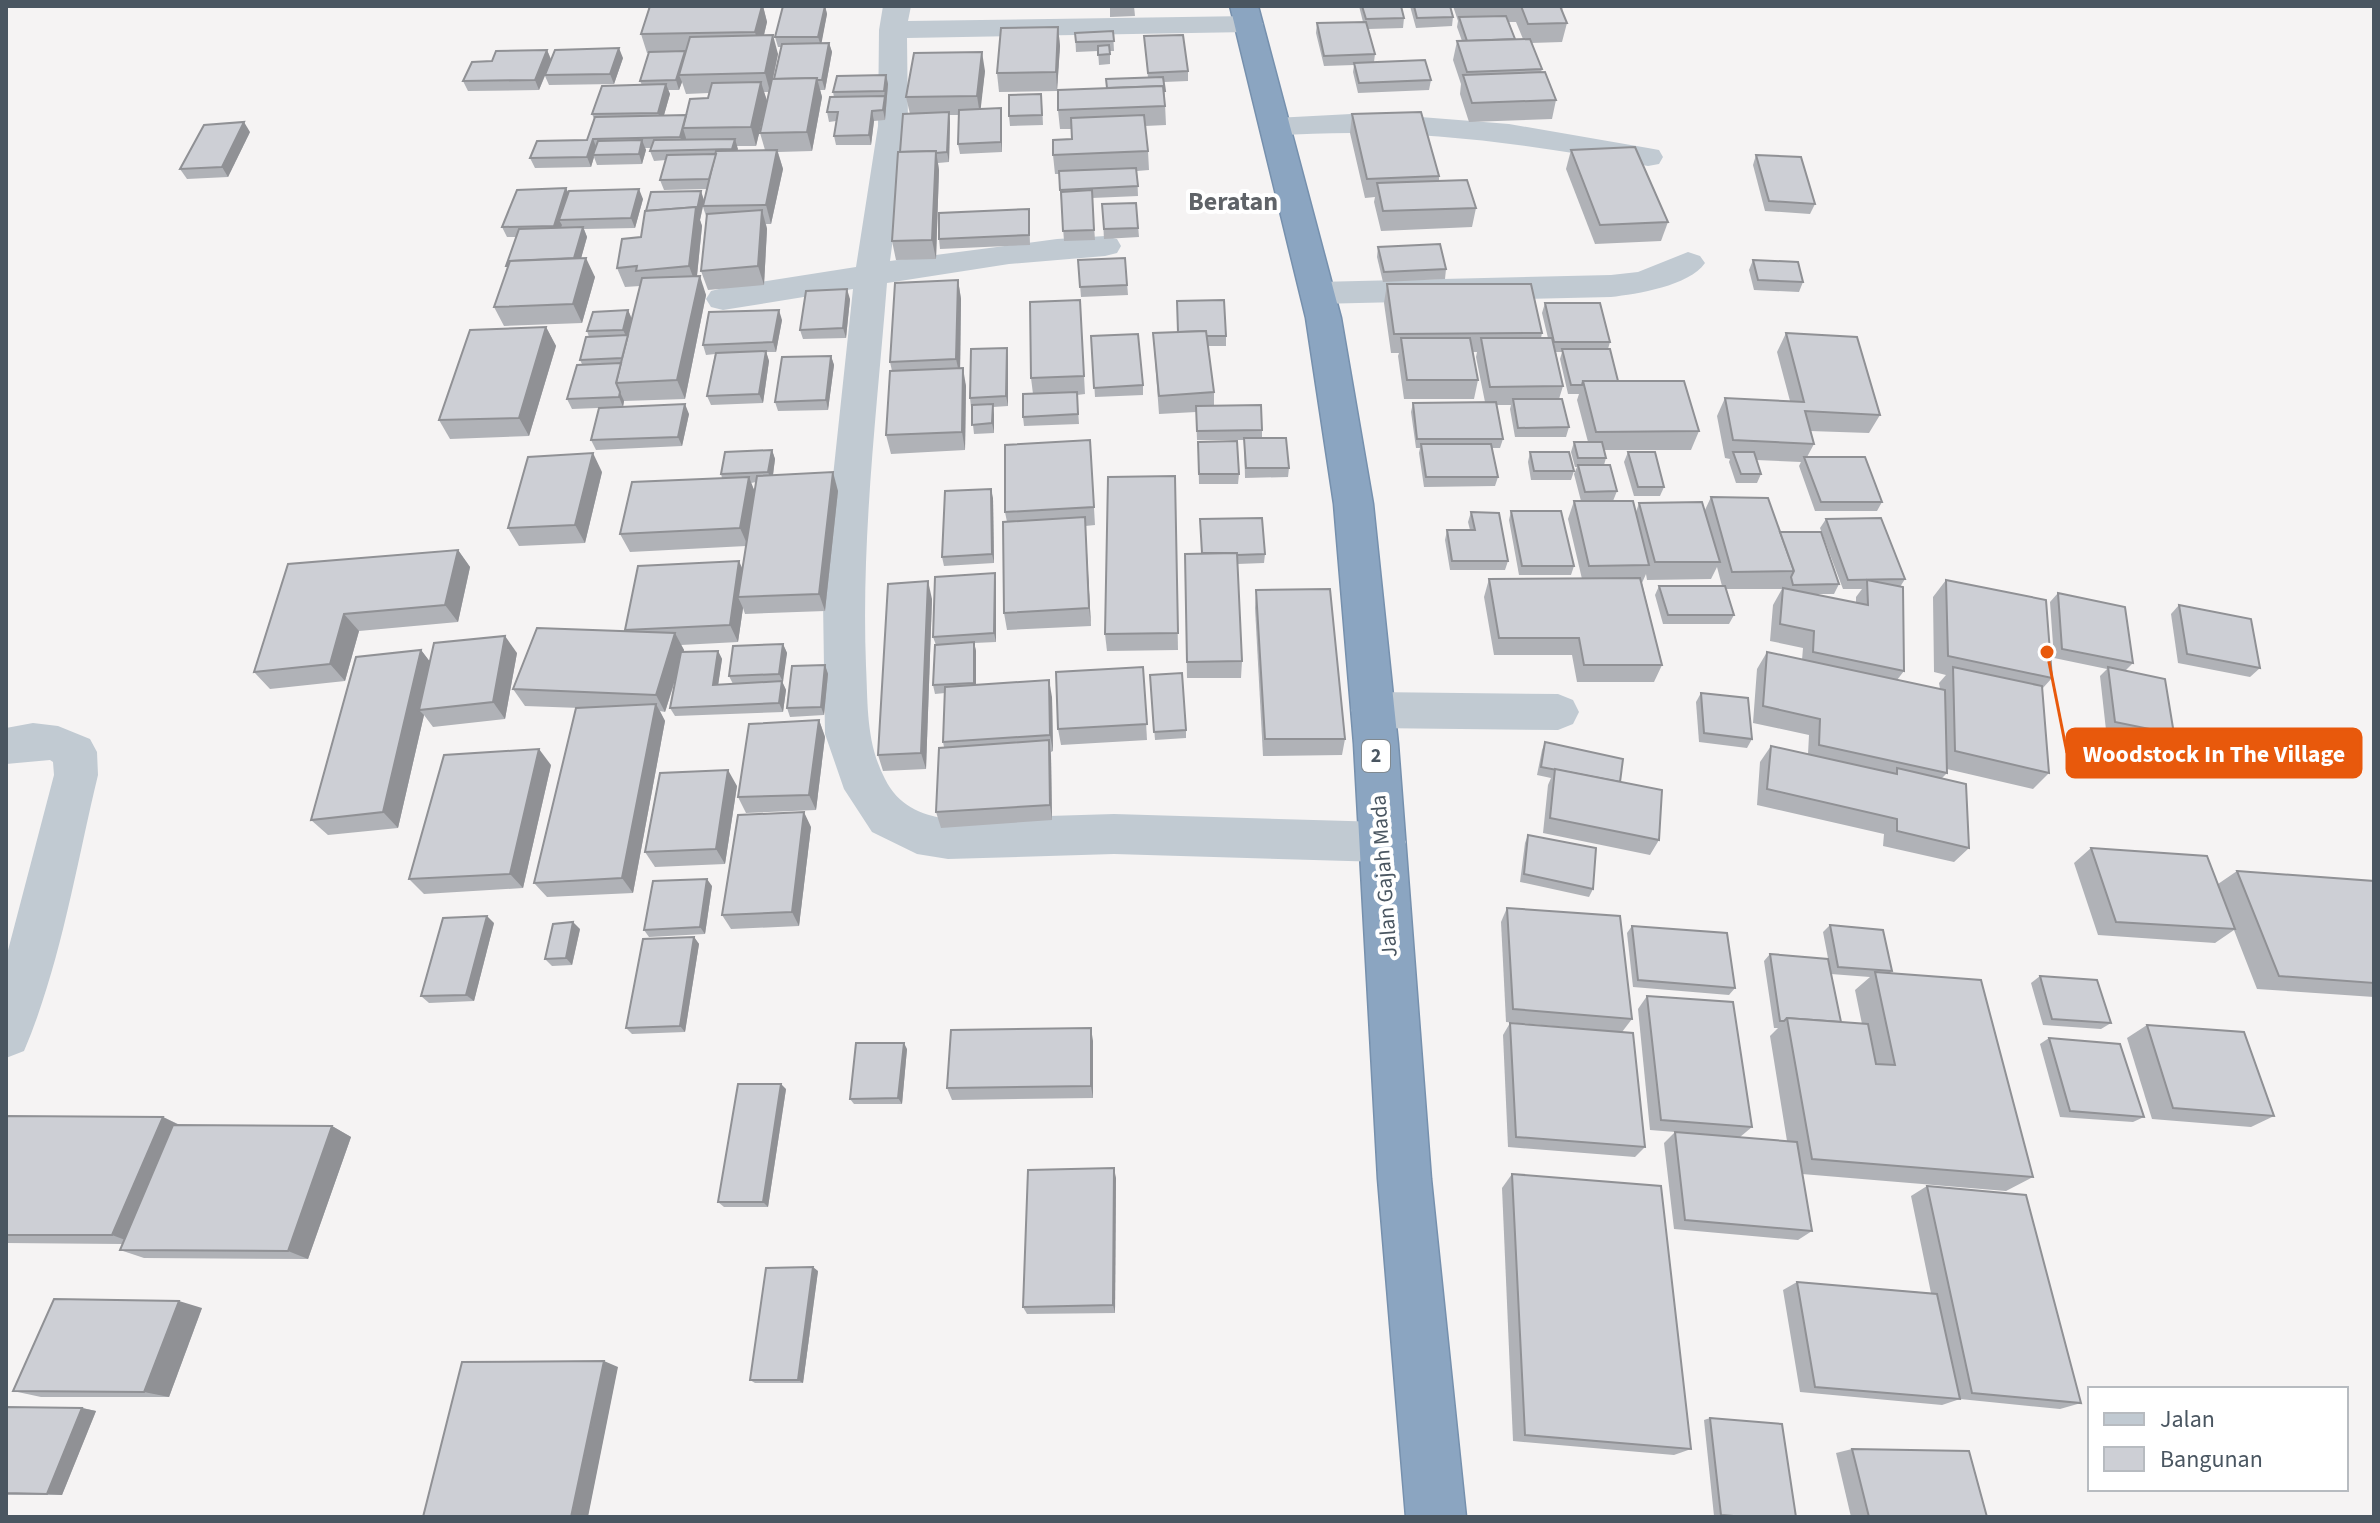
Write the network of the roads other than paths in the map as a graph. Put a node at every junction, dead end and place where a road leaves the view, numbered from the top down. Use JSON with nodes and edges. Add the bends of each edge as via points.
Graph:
{"nodes":[{"id":1,"x":1246,"y":15,"type":"edge"},
{"id":2,"x":895,"y":18,"type":"edge"},
{"id":3,"x":1275,"y":127,"type":"junction"},
{"id":4,"x":1648,"y":157,"type":"dead end"},
{"id":5,"x":1105,"y":246,"type":"edge"},
{"id":6,"x":1688,"y":263,"type":"dead end"},
{"id":7,"x":871,"y":276,"type":"junction"},
{"id":8,"x":1317,"y":293,"type":"junction"},
{"id":9,"x":723,"y":299,"type":"edge"},
{"id":10,"x":1372,"y":710,"type":"junction"},
{"id":11,"x":1558,"y":712,"type":"dead end"},
{"id":12,"x":6,"y":746,"type":"edge"},
{"id":13,"x":1383,"y":842,"type":"junction"},
{"id":14,"x":6,"y":1034,"type":"edge"},
{"id":15,"x":1436,"y":1517,"type":"edge"}],
"edges":[{"from":1,"to":2,"type":"street"},
{"from":1,"to":3,"type":"highway","name":"Jalan Gajah Mada","number":"2"},
{"from":2,"to":7,"type":"street","via":[[893,126]]},
{"from":3,"to":4,"type":"street","via":[[1394,122],[1537,137]]},
{"from":3,"to":8,"type":"highway","name":"Jalan Gajah Mada","number":"2"},
{"from":5,"to":7,"type":"street","via":[[971,258]]},
{"from":6,"to":8,"type":"street","via":[[1644,282],[1611,286]]},
{"from":7,"to":9,"type":"street"},
{"from":7,"to":13,"type":"street","via":[[846,542],[844,659],[847,734],[866,789],[888,818],[917,834],[948,839],[1114,834]]},
{"from":8,"to":10,"type":"highway","name":"Jalan Gajah Mada","number":"2","via":[[1343,424]]},
{"from":10,"to":11,"type":"street"},
{"from":10,"to":13,"type":"highway","name":"Jalan Gajah Mada","number":"2"},
{"from":12,"to":14,"type":"street","via":[[61,743],[75,752],[76,775]]},
{"from":13,"to":15,"type":"highway","name":"Jalan Gajah Mada","number":"2"}]}
